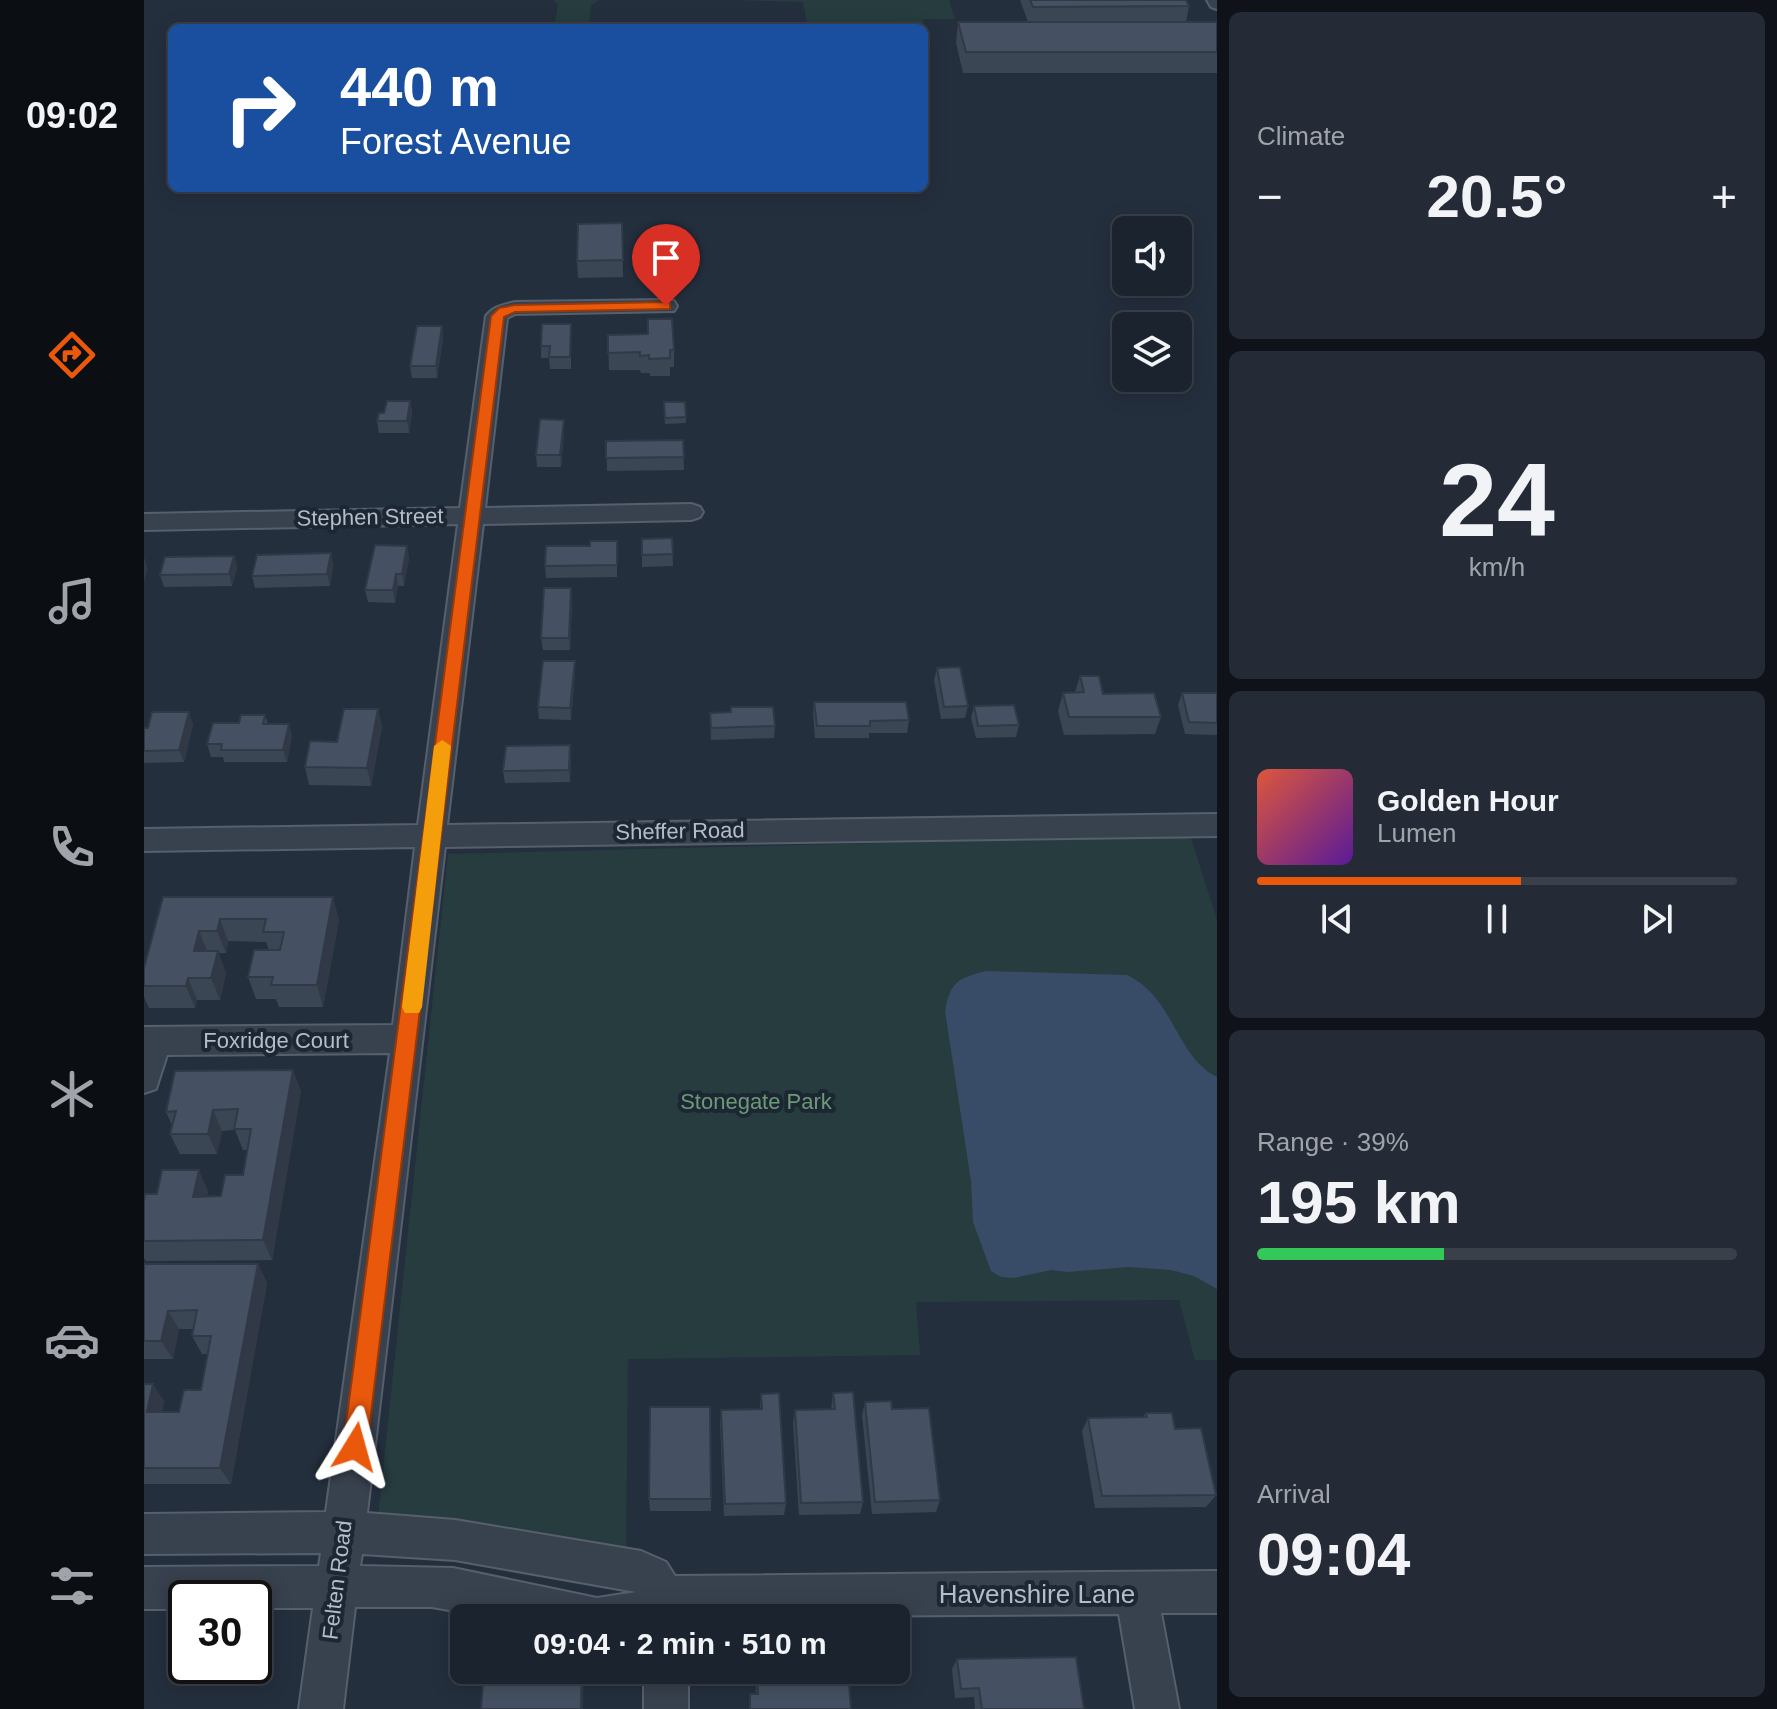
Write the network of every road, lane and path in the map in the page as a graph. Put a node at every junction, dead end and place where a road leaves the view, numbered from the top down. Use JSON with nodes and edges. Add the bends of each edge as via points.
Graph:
{"nodes":[{"id":1,"x":666,"y":306,"type":"dead end"},
{"id":2,"x":691,"y":512,"type":"dead end"},
{"id":3,"x":472,"y":515,"type":"junction"},
{"id":4,"x":144,"y":522,"type":"edge"},
{"id":5,"x":1217,"y":825,"type":"edge"},
{"id":6,"x":431,"y":835,"type":"junction"},
{"id":7,"x":144,"y":840,"type":"edge"},
{"id":8,"x":408,"y":1039,"type":"junction"},
{"id":9,"x":149,"y":1041,"type":"edge"},
{"id":10,"x":144,"y":1079,"type":"edge"},
{"id":11,"x":343,"y":1532,"type":"junction"},
{"id":12,"x":144,"y":1534,"type":"edge"},
{"id":13,"x":337,"y":1587,"type":"junction"},
{"id":14,"x":144,"y":1588,"type":"edge"},
{"id":15,"x":1217,"y":1592,"type":"edge"},
{"id":16,"x":1136,"y":1593,"type":"junction"},
{"id":17,"x":525,"y":1604,"type":"edge"},
{"id":18,"x":663,"y":1604,"type":"edge"},
{"id":19,"x":791,"y":1604,"type":"edge"},
{"id":20,"x":666,"y":1684,"type":"edge"},
{"id":21,"x":321,"y":1709,"type":"edge"},
{"id":22,"x":666,"y":1709,"type":"edge"},
{"id":23,"x":1157,"y":1709,"type":"edge"}],
"edges":[{"from":1,"to":3,"type":"street","name":"Felten Road","via":[[503,311],[497,316]]},
{"from":2,"to":3,"type":"street","name":"Stephen Street"},
{"from":3,"to":4,"type":"street","name":"Stephen Street"},
{"from":3,"to":6,"type":"street","name":"Felten Road"},
{"from":5,"to":6,"type":"street","name":"Sheffer Road"},
{"from":6,"to":7,"type":"street","name":"Sheffer Road"},
{"from":6,"to":8,"type":"street","name":"Felten Road"},
{"from":8,"to":9,"type":"street","name":"Foxridge Court"},
{"from":8,"to":11,"type":"street","name":"Felten Road"},
{"from":9,"to":10,"type":"street"},
{"from":11,"to":12,"type":"street"},
{"from":11,"to":13,"type":"street","name":"Felten Road"},
{"from":11,"to":18,"type":"street","via":[[455,1540],[641,1572],[651,1577]]},
{"from":13,"to":14,"type":"street","name":"Havenshire Lane"},
{"from":13,"to":17,"type":"street","name":"Havenshire Lane","via":[[432,1586]]},
{"from":13,"to":21,"type":"street","name":"Felten Road"},
{"from":15,"to":16,"type":"street","name":"Havenshire Lane"},
{"from":16,"to":19,"type":"street","name":"Havenshire Lane"},
{"from":16,"to":23,"type":"street"},
{"from":20,"to":22,"type":"street"}]}
